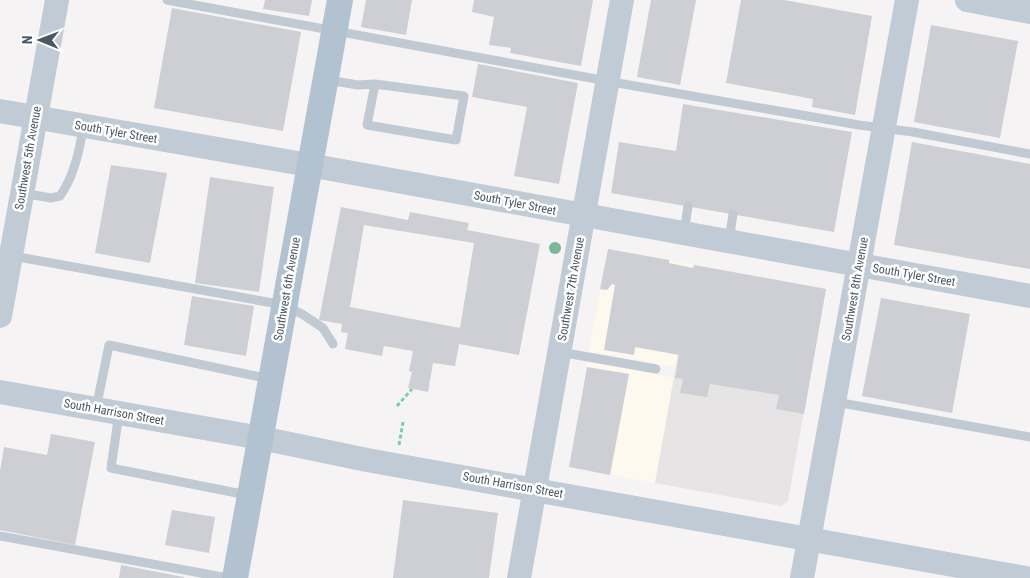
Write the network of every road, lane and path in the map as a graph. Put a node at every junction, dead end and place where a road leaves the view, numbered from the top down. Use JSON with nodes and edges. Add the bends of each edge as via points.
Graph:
{"nodes":[{"id":1,"x":57,"y":0,"type":"edge"},
{"id":2,"x":166,"y":0,"type":"edge"},
{"id":3,"x":340,"y":0,"type":"edge"},
{"id":4,"x":622,"y":0,"type":"edge"},
{"id":5,"x":907,"y":0,"type":"edge"},
{"id":6,"x":966,"y":0,"type":"edge"},
{"id":7,"x":1030,"y":12,"type":"edge"},
{"id":8,"x":334,"y":31,"type":"junction"},
{"id":9,"x":325,"y":80,"type":"junction"},
{"id":10,"x":608,"y":81,"type":"junction"},
{"id":11,"x":375,"y":84,"type":"junction"},
{"id":12,"x":0,"y":111,"type":"edge"},
{"id":13,"x":35,"y":117,"type":"junction"},
{"id":14,"x":83,"y":126,"type":"junction"},
{"id":15,"x":884,"y":128,"type":"junction"},
{"id":16,"x":1030,"y":154,"type":"edge"},
{"id":17,"x":309,"y":165,"type":"junction"},
{"id":18,"x":22,"y":193,"type":"junction"},
{"id":19,"x":688,"y":206,"type":"dead end"},
{"id":20,"x":733,"y":214,"type":"dead end"},
{"id":21,"x":584,"y":216,"type":"junction"},
{"id":22,"x":684,"y":233,"type":"junction"},
{"id":23,"x":729,"y":241,"type":"junction"},
{"id":24,"x":6,"y":255,"type":"edge"},
{"id":25,"x":859,"y":265,"type":"junction"},
{"id":26,"x":1030,"y":296,"type":"edge"},
{"id":27,"x":284,"y":305,"type":"junction"},
{"id":28,"x":0,"y":316,"type":"edge"},
{"id":29,"x":333,"y":344,"type":"dead end"},
{"id":30,"x":560,"y":352,"type":"junction"},
{"id":31,"x":656,"y":369,"type":"dead end"},
{"id":32,"x":271,"y":379,"type":"junction"},
{"id":33,"x":412,"y":389,"type":"dead end"},
{"id":34,"x":0,"y":392,"type":"edge"},
{"id":35,"x":834,"y":402,"type":"junction"},
{"id":36,"x":396,"y":406,"type":"dead end"},
{"id":37,"x":96,"y":409,"type":"junction"},
{"id":38,"x":119,"y":413,"type":"junction"},
{"id":39,"x":403,"y":422,"type":"dead end"},
{"id":40,"x":1030,"y":437,"type":"edge"},
{"id":41,"x":261,"y":438,"type":"junction"},
{"id":42,"x":398,"y":445,"type":"dead end"},
{"id":43,"x":535,"y":489,"type":"junction"},
{"id":44,"x":250,"y":495,"type":"junction"},
{"id":45,"x":0,"y":536,"type":"edge"},
{"id":46,"x":809,"y":539,"type":"junction"},
{"id":47,"x":228,"y":578,"type":"edge"},
{"id":48,"x":235,"y":578,"type":"edge"},
{"id":49,"x":519,"y":578,"type":"edge"},
{"id":50,"x":802,"y":578,"type":"edge"},
{"id":51,"x":1026,"y":578,"type":"edge"}],
"edges":[{"from":1,"to":13,"type":"main road","name":"Southwest 5th Avenue"},
{"from":2,"to":8,"type":"lane"},
{"from":3,"to":8,"type":"main road","name":"Southwest 6th Avenue"},
{"from":4,"to":10,"type":"main road","name":"Southwest 7th Avenue"},
{"from":5,"to":15,"type":"main road","name":"Southwest 8th Avenue"},
{"from":6,"to":7,"type":"main road"},
{"from":8,"to":9,"type":"main road","name":"Southwest 6th Avenue"},
{"from":8,"to":10,"type":"lane"},
{"from":9,"to":11,"type":"lane"},
{"from":9,"to":17,"type":"main road","name":"Southwest 6th Avenue"},
{"from":10,"to":15,"type":"lane"},
{"from":10,"to":21,"type":"main road","name":"Southwest 7th Avenue"},
{"from":11,"to":11,"type":"lane","via":[[368,125],[456,140],[464,96]]},
{"from":12,"to":13,"type":"main road","name":"South Tyler Street"},
{"from":13,"to":14,"type":"main road","name":"South Tyler Street"},
{"from":13,"to":18,"type":"main road","name":"Southwest 5th Avenue"},
{"from":14,"to":17,"type":"main road","name":"South Tyler Street"},
{"from":14,"to":18,"type":"lane","via":[[80,149],[60,196],[51,198]]},
{"from":15,"to":16,"type":"lane"},
{"from":15,"to":25,"type":"main road","name":"Southwest 8th Avenue"},
{"from":17,"to":21,"type":"main road","name":"South Tyler Street"},
{"from":17,"to":27,"type":"main road","name":"Southwest 6th Avenue"},
{"from":18,"to":24,"type":"main road","name":"Southwest 5th Avenue"},
{"from":19,"to":22,"type":"lane"},
{"from":20,"to":23,"type":"lane"},
{"from":21,"to":22,"type":"main road","name":"South Tyler Street"},
{"from":21,"to":30,"type":"main road","name":"Southwest 7th Avenue"},
{"from":22,"to":23,"type":"main road","name":"South Tyler Street"},
{"from":23,"to":25,"type":"main road","name":"South Tyler Street"},
{"from":24,"to":27,"type":"lane"},
{"from":24,"to":28,"type":"main road","name":"Southwest 5th Avenue"},
{"from":25,"to":26,"type":"main road","name":"South Tyler Street"},
{"from":25,"to":35,"type":"main road","name":"Southwest 8th Avenue"},
{"from":27,"to":29,"type":"lane","via":[[323,328]]},
{"from":27,"to":32,"type":"main road","name":"Southwest 6th Avenue"},
{"from":30,"to":31,"type":"lane"},
{"from":30,"to":43,"type":"main road","name":"Southwest 7th Avenue"},
{"from":32,"to":37,"type":"lane","via":[[109,345]]},
{"from":32,"to":41,"type":"main road","name":"Southwest 6th Avenue"},
{"from":33,"to":36,"type":"path"},
{"from":34,"to":37,"type":"main road","name":"South Harrison Street"},
{"from":35,"to":40,"type":"lane"},
{"from":35,"to":46,"type":"main road","name":"Southwest 8th Avenue"},
{"from":37,"to":38,"type":"main road","name":"South Harrison Street"},
{"from":38,"to":41,"type":"main road","name":"South Harrison Street"},
{"from":38,"to":44,"type":"lane","via":[[111,468]]},
{"from":39,"to":42,"type":"path"},
{"from":41,"to":43,"type":"main road","name":"South Harrison Street"},
{"from":41,"to":44,"type":"main road","name":"Southwest 6th Avenue"},
{"from":43,"to":46,"type":"main road","name":"South Harrison Street"},
{"from":43,"to":49,"type":"main road","name":"Southwest 7th Avenue"},
{"from":44,"to":48,"type":"main road","name":"Southwest 6th Avenue"},
{"from":45,"to":47,"type":"lane"},
{"from":46,"to":50,"type":"main road","name":"Southwest 8th Avenue"},
{"from":46,"to":51,"type":"main road","name":"South Harrison Street"}]}
